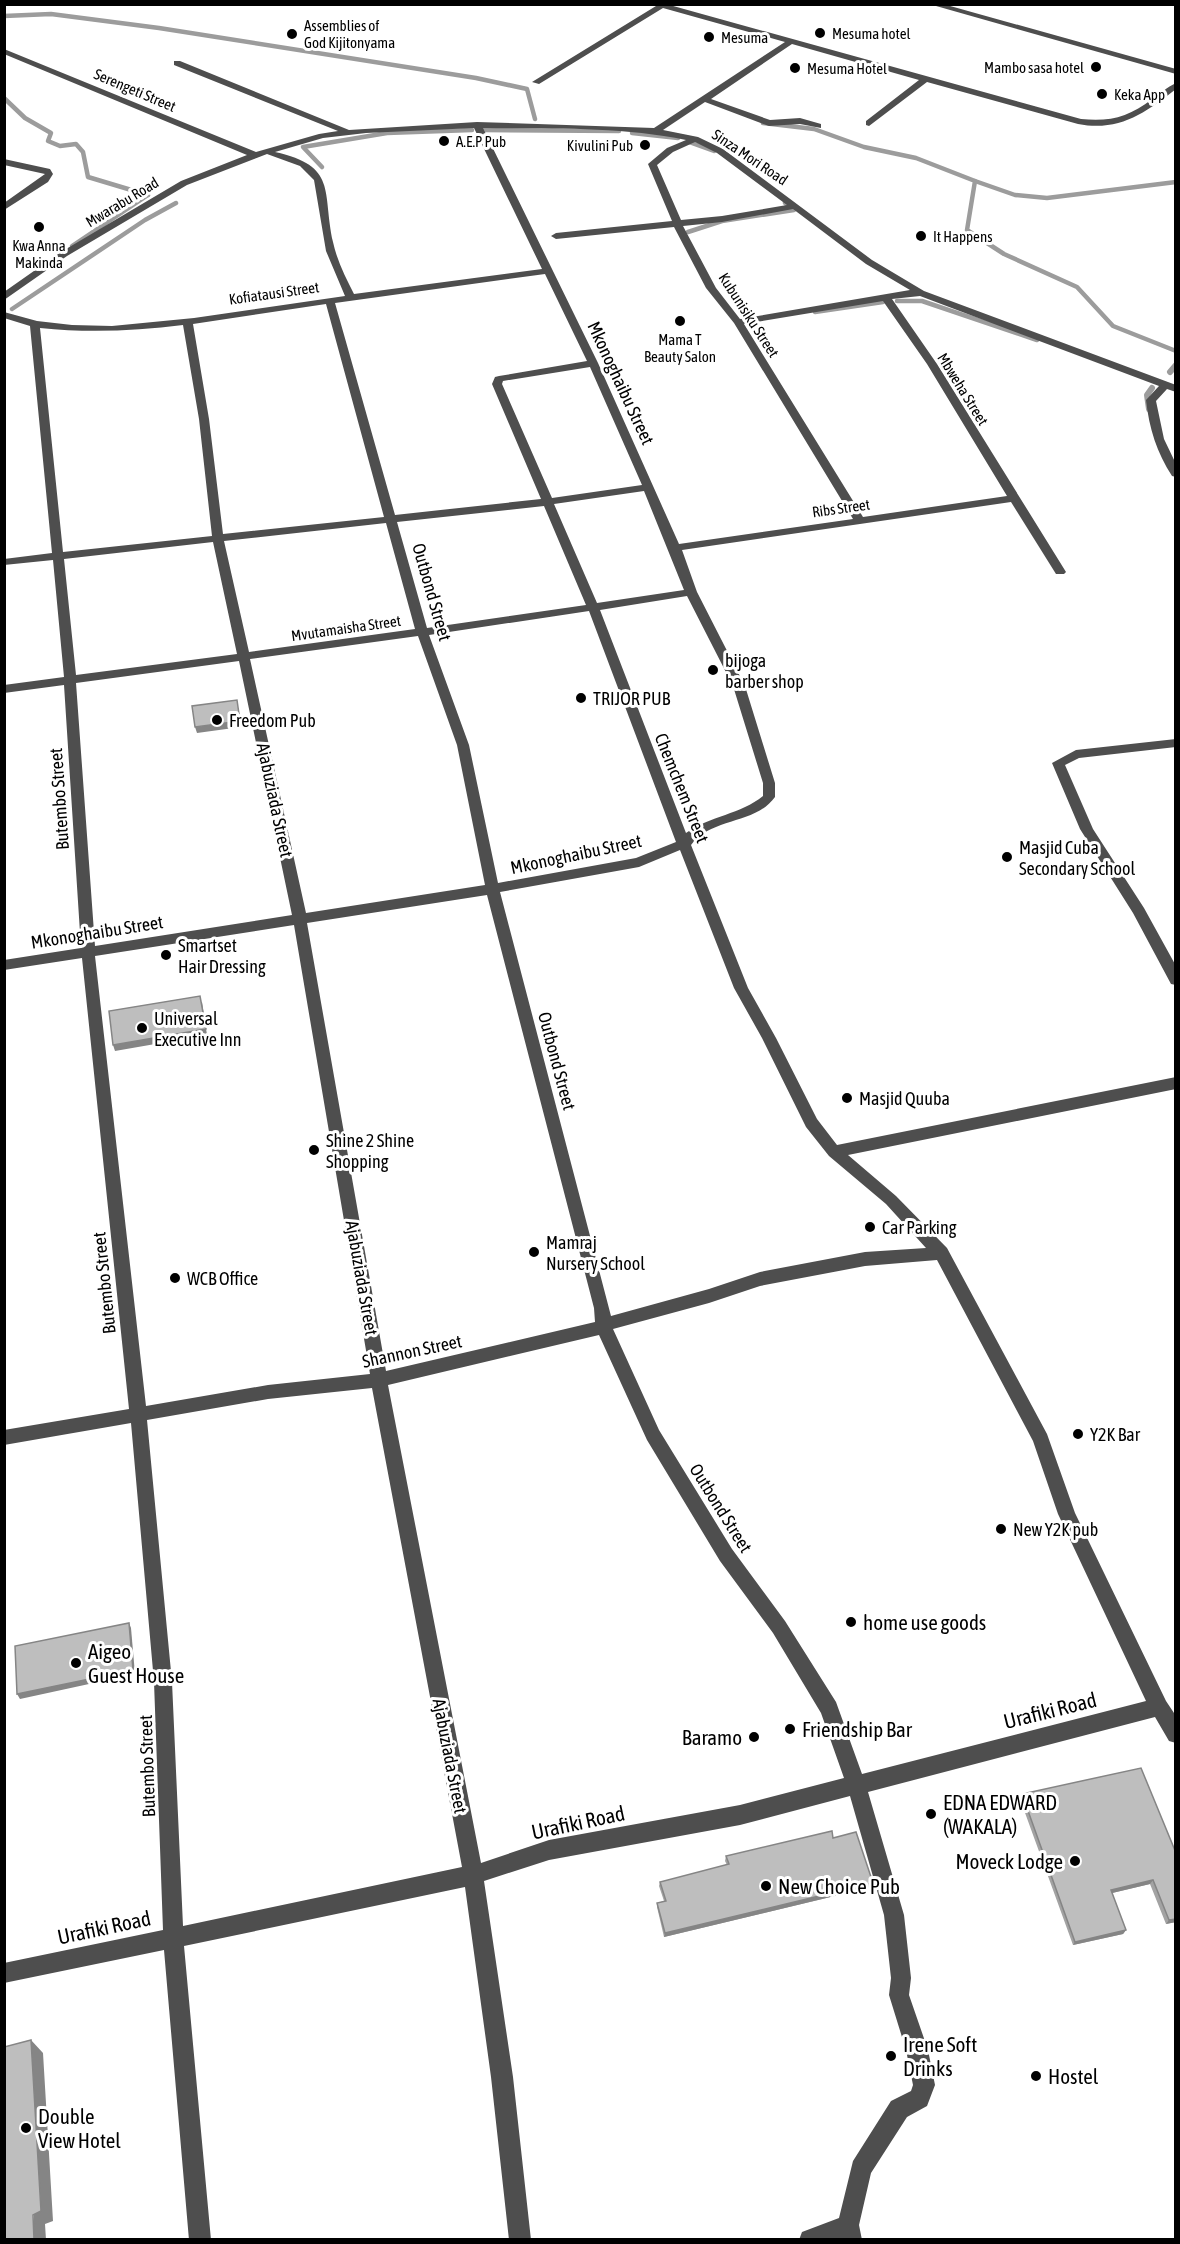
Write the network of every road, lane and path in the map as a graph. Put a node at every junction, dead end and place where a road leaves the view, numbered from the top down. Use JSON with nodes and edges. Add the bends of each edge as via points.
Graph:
{"nodes":[{"id":1,"x":933,"y":4,"type":"edge"},
{"id":2,"x":659,"y":5,"type":"edge"},
{"id":3,"x":792,"y":41,"type":"junction"},
{"id":4,"x":4,"y":51,"type":"edge"},
{"id":5,"x":177,"y":63,"type":"dead end"},
{"id":6,"x":1176,"y":72,"type":"edge"},
{"id":7,"x":925,"y":79,"type":"junction"},
{"id":8,"x":536,"y":82,"type":"dead end"},
{"id":9,"x":1176,"y":85,"type":"edge"},
{"id":10,"x":705,"y":99,"type":"junction"},
{"id":11,"x":869,"y":123,"type":"dead end"},
{"id":12,"x":477,"y":125,"type":"junction"},
{"id":13,"x":818,"y":126,"type":"dead end"},
{"id":14,"x":656,"y":131,"type":"junction"},
{"id":15,"x":347,"y":132,"type":"junction"},
{"id":16,"x":695,"y":139,"type":"junction"},
{"id":17,"x":260,"y":154,"type":"junction"},
{"id":18,"x":4,"y":162,"type":"edge"},
{"id":19,"x":796,"y":206,"type":"junction"},
{"id":20,"x":4,"y":207,"type":"edge"},
{"id":21,"x":679,"y":225,"type":"junction"},
{"id":22,"x":556,"y":236,"type":"dead end"},
{"id":23,"x":548,"y":271,"type":"junction"},
{"id":24,"x":921,"y":293,"type":"junction"},
{"id":25,"x":4,"y":297,"type":"edge"},
{"id":26,"x":351,"y":298,"type":"junction"},
{"id":27,"x":886,"y":298,"type":"junction"},
{"id":28,"x":330,"y":301,"type":"junction"},
{"id":29,"x":4,"y":315,"type":"edge"},
{"id":30,"x":187,"y":320,"type":"junction"},
{"id":31,"x":738,"y":322,"type":"junction"},
{"id":32,"x":36,"y":324,"type":"junction"},
{"id":33,"x":593,"y":363,"type":"junction"},
{"id":34,"x":1171,"y":387,"type":"edge"},
{"id":35,"x":1176,"y":474,"type":"edge"},
{"id":36,"x":648,"y":487,"type":"junction"},
{"id":37,"x":1012,"y":499,"type":"junction"},
{"id":38,"x":546,"y":502,"type":"junction"},
{"id":39,"x":391,"y":520,"type":"junction"},
{"id":40,"x":859,"y":520,"type":"junction"},
{"id":41,"x":218,"y":537,"type":"junction"},
{"id":42,"x":675,"y":548,"type":"junction"},
{"id":43,"x":57,"y":555,"type":"junction"},
{"id":44,"x":4,"y":562,"type":"edge"},
{"id":45,"x":1060,"y":572,"type":"dead end"},
{"id":46,"x":691,"y":592,"type":"junction"},
{"id":47,"x":593,"y":607,"type":"junction"},
{"id":48,"x":422,"y":632,"type":"junction"},
{"id":49,"x":245,"y":656,"type":"junction"},
{"id":50,"x":70,"y":680,"type":"junction"},
{"id":51,"x":4,"y":689,"type":"edge"},
{"id":52,"x":1176,"y":743,"type":"edge"},
{"id":53,"x":685,"y":843,"type":"junction"},
{"id":54,"x":492,"y":889,"type":"junction"},
{"id":55,"x":300,"y":919,"type":"junction"},
{"id":56,"x":88,"y":952,"type":"junction"},
{"id":57,"x":4,"y":965,"type":"edge"},
{"id":58,"x":1176,"y":980,"type":"edge"},
{"id":59,"x":1176,"y":1083,"type":"edge"},
{"id":60,"x":834,"y":1152,"type":"junction"},
{"id":61,"x":941,"y":1253,"type":"junction"},
{"id":62,"x":603,"y":1326,"type":"junction"},
{"id":63,"x":380,"y":1380,"type":"junction"},
{"id":64,"x":138,"y":1416,"type":"junction"},
{"id":65,"x":4,"y":1438,"type":"edge"},
{"id":66,"x":1159,"y":1707,"type":"junction"},
{"id":67,"x":1176,"y":1734,"type":"edge"},
{"id":68,"x":856,"y":1784,"type":"junction"},
{"id":69,"x":473,"y":1875,"type":"junction"},
{"id":70,"x":173,"y":1936,"type":"junction"},
{"id":71,"x":4,"y":1973,"type":"edge"},
{"id":72,"x":850,"y":2232,"type":"edge"},
{"id":73,"x":200,"y":2240,"type":"edge"},
{"id":74,"x":520,"y":2240,"type":"edge"},
{"id":75,"x":810,"y":2240,"type":"edge"}],
"edges":[{"from":1,"to":6,"type":"street"},
{"from":2,"to":3,"type":"street"},
{"from":2,"to":8,"type":"street"},
{"from":3,"to":7,"type":"street"},
{"from":3,"to":10,"type":"street"},
{"from":4,"to":17,"type":"street","name":"Serengeti Street"},
{"from":5,"to":15,"type":"street"},
{"from":7,"to":9,"type":"street","via":[[1096,124],[1135,117]]},
{"from":7,"to":11,"type":"street"},
{"from":10,"to":13,"type":"street","via":[[768,123],[800,121]]},
{"from":10,"to":14,"type":"street"},
{"from":12,"to":14,"type":"street","name":"Sinza Mori Road"},
{"from":12,"to":15,"type":"street","name":"Sinza Mori Road"},
{"from":12,"to":23,"type":"street","name":"Mkonoghaibu Street"},
{"from":14,"to":16,"type":"street","name":"Sinza Mori Road"},
{"from":15,"to":17,"type":"street","name":"Sinza Mori Road"},
{"from":16,"to":19,"type":"street","name":"Sinza Mori Road"},
{"from":16,"to":21,"type":"street","name":"Kubunisiku Street","via":[[670,150],[652,164]]},
{"from":17,"to":25,"type":"street","name":"Mwarabu Road","via":[[184,183],[64,254]]},
{"from":17,"to":26,"type":"street","name":"Serengeti Street","via":[[289,157],[310,168],[321,183],[331,251]]},
{"from":18,"to":20,"type":"street","via":[[49,174]]},
{"from":19,"to":21,"type":"street"},
{"from":19,"to":24,"type":"street","name":"Sinza Mori Road","via":[[869,262]]},
{"from":21,"to":22,"type":"street"},
{"from":21,"to":31,"type":"street","name":"Kubunisiku Street","via":[[713,290]]},
{"from":23,"to":26,"type":"street","name":"Kofiatausi Street"},
{"from":23,"to":33,"type":"street","name":"Mkonoghaibu Street"},
{"from":24,"to":27,"type":"street"},
{"from":24,"to":34,"type":"street","name":"Sinza Mori Road"},
{"from":26,"to":28,"type":"street","name":"Kofiatausi Street"},
{"from":27,"to":31,"type":"street"},
{"from":27,"to":37,"type":"street","name":"Mbweha Street"},
{"from":28,"to":30,"type":"street","name":"Kofiatausi Street"},
{"from":28,"to":39,"type":"street","name":"Outbond Street"},
{"from":29,"to":32,"type":"street","name":"Kofiatausi Street"},
{"from":30,"to":32,"type":"street","name":"Kofiatausi Street","via":[[91,328]]},
{"from":30,"to":41,"type":"street","name":"Ajabuziada Street"},
{"from":31,"to":40,"type":"street","name":"Kubunisiku Street"},
{"from":32,"to":43,"type":"street","name":"Butembo Street"},
{"from":33,"to":36,"type":"street","name":"Mkonoghaibu Street"},
{"from":33,"to":38,"type":"street","name":"Chemchem Street","via":[[512,375],[499,379],[497,384]]},
{"from":34,"to":35,"type":"street","via":[[1151,400],[1157,433]]},
{"from":36,"to":38,"type":"street"},
{"from":36,"to":42,"type":"street","name":"Mkonoghaibu Street"},
{"from":37,"to":40,"type":"street","name":"Ribs Street"},
{"from":37,"to":45,"type":"street","name":"Mbweha Street"},
{"from":38,"to":39,"type":"street"},
{"from":38,"to":47,"type":"street","name":"Chemchem Street"},
{"from":39,"to":41,"type":"street"},
{"from":39,"to":48,"type":"street","name":"Outbond Street"},
{"from":40,"to":42,"type":"street","name":"Ribs Street"},
{"from":41,"to":43,"type":"street"},
{"from":41,"to":49,"type":"street","name":"Ajabuziada Street"},
{"from":42,"to":46,"type":"street","name":"Mkonoghaibu Street"},
{"from":43,"to":44,"type":"street"},
{"from":43,"to":50,"type":"street","name":"Butembo Street"},
{"from":46,"to":47,"type":"street","name":"Mvutamaisha Street"},
{"from":46,"to":53,"type":"street","name":"Mkonoghaibu Street","via":[[739,686],[770,790],[769,797],[756,808],[713,822],[690,835]]},
{"from":47,"to":48,"type":"street","name":"Mvutamaisha Street"},
{"from":47,"to":53,"type":"street","name":"Chemchem Street"},
{"from":48,"to":49,"type":"street","name":"Mvutamaisha Street"},
{"from":48,"to":54,"type":"street","name":"Outbond Street","via":[[464,745]]},
{"from":49,"to":50,"type":"street","name":"Mvutamaisha Street"},
{"from":49,"to":55,"type":"street","name":"Ajabuziada Street"},
{"from":50,"to":51,"type":"street","name":"Mvutamaisha Street"},
{"from":50,"to":56,"type":"street","name":"Butembo Street"},
{"from":52,"to":58,"type":"street","via":[[1076,754],[1058,763],[1087,829],[1139,911]]},
{"from":53,"to":54,"type":"street","name":"Mkonoghaibu Street","via":[[639,862]]},
{"from":53,"to":60,"type":"street","name":"Chemchem Street","via":[[741,988],[811,1123]]},
{"from":54,"to":55,"type":"street","name":"Mkonoghaibu Street"},
{"from":54,"to":62,"type":"street","name":"Outbond Street","via":[[602,1308]]},
{"from":55,"to":56,"type":"street","name":"Mkonoghaibu Street"},
{"from":55,"to":63,"type":"street","name":"Ajabuziada Street"},
{"from":56,"to":57,"type":"street","name":"Mkonoghaibu Street"},
{"from":56,"to":64,"type":"street","name":"Butembo Street"},
{"from":59,"to":60,"type":"street"},
{"from":60,"to":61,"type":"street","name":"Chemchem Street","via":[[891,1200]]},
{"from":61,"to":62,"type":"street","name":"Shannon Street","via":[[888,1256],[760,1279]]},
{"from":61,"to":66,"type":"street","name":"Chemchem Street","via":[[1041,1439],[1067,1514]]},
{"from":62,"to":63,"type":"street","name":"Shannon Street"},
{"from":62,"to":68,"type":"street","name":"Outbond Street","via":[[652,1435],[726,1556],[779,1627],[829,1708]]},
{"from":63,"to":64,"type":"street","name":"Shannon Street","via":[[268,1392]]},
{"from":63,"to":69,"type":"street","name":"Ajabuziada Street"},
{"from":64,"to":65,"type":"street","name":"Shannon Street"},
{"from":64,"to":70,"type":"street","name":"Butembo Street","via":[[163,1682]]},
{"from":66,"to":67,"type":"street","name":"Chemchem Street"},
{"from":66,"to":68,"type":"street","name":"Urafiki Road"},
{"from":68,"to":69,"type":"street","name":"Urafiki Road","via":[[740,1815],[549,1850]]},
{"from":68,"to":72,"type":"street","name":"Outbond Street","via":[[894,1915],[901,1978],[899,1995],[924,2085],[919,2098],[899,2109],[861,2169]]},
{"from":69,"to":70,"type":"street","name":"Urafiki Road"},
{"from":69,"to":74,"type":"street","name":"Ajabuziada Street"},
{"from":70,"to":71,"type":"street","name":"Urafiki Road"},
{"from":70,"to":73,"type":"street","name":"Butembo Street"},
{"from":72,"to":75,"type":"street"}]}
